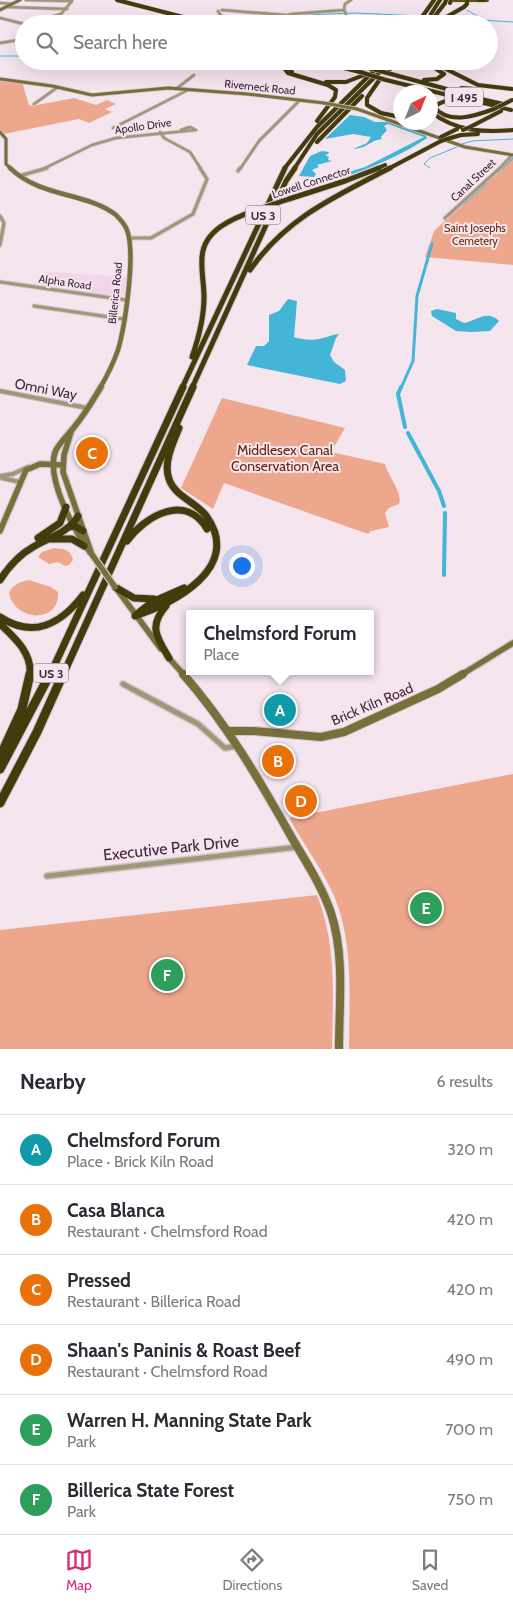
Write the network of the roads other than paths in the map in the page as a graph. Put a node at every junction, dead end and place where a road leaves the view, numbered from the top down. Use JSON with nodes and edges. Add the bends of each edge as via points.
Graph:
{"nodes":[{"id":1,"x":20,"y":0,"type":"edge"},
{"id":2,"x":26,"y":0,"type":"edge"},
{"id":3,"x":117,"y":0,"type":"edge"},
{"id":4,"x":128,"y":0,"type":"edge"},
{"id":5,"x":351,"y":0,"type":"edge"},
{"id":6,"x":479,"y":0,"type":"edge"},
{"id":7,"x":486,"y":0,"type":"edge"},
{"id":8,"x":437,"y":1,"type":"edge"},
{"id":9,"x":445,"y":1,"type":"edge"},
{"id":10,"x":467,"y":1,"type":"edge"},
{"id":11,"x":451,"y":2,"type":"edge"},
{"id":12,"x":0,"y":3,"type":"edge"},
{"id":13,"x":14,"y":4,"type":"junction"},
{"id":14,"x":7,"y":7,"type":"junction"},
{"id":15,"x":67,"y":9,"type":"junction"},
{"id":16,"x":166,"y":9,"type":"junction"},
{"id":17,"x":0,"y":10,"type":"edge"},
{"id":18,"x":222,"y":10,"type":"dead end"},
{"id":19,"x":218,"y":11,"type":"dead end"},
{"id":20,"x":345,"y":12,"type":"junction"},
{"id":21,"x":174,"y":14,"type":"junction"},
{"id":22,"x":58,"y":15,"type":"edge"},
{"id":23,"x":177,"y":15,"type":"edge"},
{"id":24,"x":178,"y":15,"type":"edge"},
{"id":25,"x":186,"y":15,"type":"edge"},
{"id":26,"x":189,"y":15,"type":"edge"},
{"id":27,"x":220,"y":15,"type":"edge"},
{"id":28,"x":286,"y":15,"type":"joint"},
{"id":29,"x":347,"y":15,"type":"edge"},
{"id":30,"x":425,"y":15,"type":"edge"},
{"id":31,"x":428,"y":15,"type":"edge"},
{"id":32,"x":435,"y":15,"type":"edge"},
{"id":33,"x":441,"y":15,"type":"edge"},
{"id":34,"x":450,"y":15,"type":"edge"},
{"id":35,"x":0,"y":18,"type":"edge"},
{"id":36,"x":15,"y":22,"type":"edge"},
{"id":37,"x":15,"y":40,"type":"edge"},
{"id":38,"x":0,"y":43,"type":"edge"},
{"id":39,"x":286,"y":70,"type":"edge"},
{"id":40,"x":290,"y":70,"type":"edge"},
{"id":41,"x":358,"y":70,"type":"edge"},
{"id":42,"x":359,"y":70,"type":"edge"},
{"id":43,"x":360,"y":70,"type":"edge"},
{"id":44,"x":375,"y":70,"type":"edge"},
{"id":45,"x":386,"y":70,"type":"edge"},
{"id":46,"x":387,"y":70,"type":"edge"},
{"id":47,"x":440,"y":70,"type":"edge"},
{"id":48,"x":444,"y":70,"type":"edge"},
{"id":49,"x":447,"y":70,"type":"edge"},
{"id":50,"x":363,"y":71,"type":"junction"},
{"id":51,"x":194,"y":75,"type":"dead end"},
{"id":52,"x":388,"y":77,"type":"junction"},
{"id":53,"x":0,"y":78,"type":"edge"},
{"id":54,"x":403,"y":78,"type":"junction"},
{"id":55,"x":380,"y":79,"type":"junction"},
{"id":56,"x":402,"y":85,"type":"edge"},
{"id":57,"x":58,"y":87,"type":"junction"},
{"id":58,"x":513,"y":88,"type":"edge"},
{"id":59,"x":176,"y":89,"type":"junction"},
{"id":60,"x":188,"y":90,"type":"junction"},
{"id":61,"x":300,"y":100,"type":"junction"},
{"id":62,"x":34,"y":104,"type":"dead end"},
{"id":63,"x":513,"y":105,"type":"edge"},
{"id":64,"x":494,"y":109,"type":"junction"},
{"id":65,"x":393,"y":116,"type":"edge"},
{"id":66,"x":438,"y":117,"type":"edge"},
{"id":67,"x":316,"y":121,"type":"junction"},
{"id":68,"x":112,"y":128,"type":"dead end"},
{"id":69,"x":463,"y":128,"type":"junction"},
{"id":70,"x":181,"y":130,"type":"junction"},
{"id":71,"x":0,"y":132,"type":"edge"},
{"id":72,"x":160,"y":132,"type":"junction"},
{"id":73,"x":513,"y":132,"type":"edge"},
{"id":74,"x":441,"y":139,"type":"junction"},
{"id":75,"x":6,"y":154,"type":"junction"},
{"id":76,"x":0,"y":155,"type":"edge"},
{"id":77,"x":512,"y":155,"type":"edge"},
{"id":78,"x":299,"y":160,"type":"junction"},
{"id":79,"x":286,"y":167,"type":"junction"},
{"id":80,"x":238,"y":171,"type":"dead end"},
{"id":81,"x":19,"y":176,"type":"junction"},
{"id":82,"x":0,"y":216,"type":"edge"},
{"id":83,"x":445,"y":218,"type":"dead end"},
{"id":84,"x":129,"y":238,"type":"junction"},
{"id":85,"x":0,"y":245,"type":"edge"},
{"id":86,"x":0,"y":282,"type":"edge"},
{"id":87,"x":234,"y":296,"type":"junction"},
{"id":88,"x":126,"y":300,"type":"junction"},
{"id":89,"x":34,"y":306,"type":"dead end"},
{"id":90,"x":124,"y":319,"type":"junction"},
{"id":91,"x":0,"y":392,"type":"edge"},
{"id":92,"x":190,"y":394,"type":"junction"},
{"id":93,"x":179,"y":395,"type":"junction"},
{"id":94,"x":87,"y":408,"type":"junction"},
{"id":95,"x":71,"y":431,"type":"junction"},
{"id":96,"x":53,"y":466,"type":"junction"},
{"id":97,"x":63,"y":466,"type":"junction"},
{"id":98,"x":33,"y":467,"type":"junction"},
{"id":99,"x":0,"y":477,"type":"edge"},
{"id":100,"x":20,"y":482,"type":"junction"},
{"id":101,"x":66,"y":507,"type":"junction"},
{"id":102,"x":78,"y":516,"type":"junction"},
{"id":103,"x":72,"y":526,"type":"junction"},
{"id":104,"x":0,"y":531,"type":"edge"},
{"id":105,"x":83,"y":531,"type":"junction"},
{"id":106,"x":44,"y":538,"type":"junction"},
{"id":107,"x":84,"y":546,"type":"junction"},
{"id":108,"x":93,"y":556,"type":"junction"},
{"id":109,"x":116,"y":558,"type":"junction"},
{"id":110,"x":0,"y":572,"type":"edge"},
{"id":111,"x":96,"y":574,"type":"junction"},
{"id":112,"x":0,"y":580,"type":"edge"},
{"id":113,"x":115,"y":587,"type":"junction"},
{"id":114,"x":162,"y":597,"type":"junction"},
{"id":115,"x":174,"y":599,"type":"junction"},
{"id":116,"x":135,"y":616,"type":"junction"},
{"id":117,"x":0,"y":617,"type":"edge"},
{"id":118,"x":0,"y":624,"type":"edge"},
{"id":119,"x":513,"y":643,"type":"edge"},
{"id":120,"x":169,"y":658,"type":"junction"},
{"id":121,"x":124,"y":684,"type":"dead end"},
{"id":122,"x":227,"y":731,"type":"junction"},
{"id":123,"x":237,"y":746,"type":"junction"},
{"id":124,"x":0,"y":756,"type":"edge"},
{"id":125,"x":0,"y":769,"type":"edge"},
{"id":126,"x":0,"y":803,"type":"edge"},
{"id":127,"x":298,"y":847,"type":"junction"},
{"id":128,"x":47,"y":876,"type":"dead end"},
{"id":129,"x":339,"y":1049,"type":"edge"}],
"edges":[{"from":1,"to":13,"type":"main road"},
{"from":2,"to":15,"type":"street","via":[[72,1]]},
{"from":3,"to":21,"type":"highway"},
{"from":4,"to":16,"type":"highway"},
{"from":5,"to":20,"type":"street","via":[[345,4]]},
{"from":6,"to":7,"type":"highway"},
{"from":7,"to":10,"type":"main road"},
{"from":8,"to":30,"type":"highway"},
{"from":8,"to":31,"type":"highway"},
{"from":9,"to":10,"type":"main road"},
{"from":9,"to":32,"type":"highway"},
{"from":10,"to":34,"type":"highway","via":[[465,7]]},
{"from":11,"to":33,"type":"highway"},
{"from":12,"to":13,"type":"street"},
{"from":13,"to":14,"type":"main road"},
{"from":14,"to":15,"type":"street"},
{"from":14,"to":17,"type":"main road"},
{"from":15,"to":22,"type":"street"},
{"from":16,"to":25,"type":"highway"},
{"from":16,"to":26,"type":"highway"},
{"from":18,"to":28,"type":"street"},
{"from":19,"to":27,"type":"street"},
{"from":20,"to":28,"type":"street"},
{"from":20,"to":29,"type":"street"},
{"from":21,"to":23,"type":"highway"},
{"from":21,"to":24,"type":"highway"},
{"from":35,"to":36,"type":"street"},
{"from":37,"to":38,"type":"street"},
{"from":39,"to":67,"type":"highway","via":[[336,90],[334,98]]},
{"from":40,"to":50,"type":"highway","via":[[327,83],[346,82]]},
{"from":41,"to":50,"type":"highway"},
{"from":42,"to":50,"type":"highway"},
{"from":43,"to":50,"type":"highway"},
{"from":44,"to":79,"type":"highway","number":"US 3","via":[[314,129]]},
{"from":45,"to":78,"type":"highway","number":"US 3","via":[[321,131]]},
{"from":46,"to":55,"type":"highway"},
{"from":47,"to":52,"type":"highway","via":[[443,76],[437,79]]},
{"from":48,"to":63,"type":"highway","via":[[473,92]]},
{"from":49,"to":58,"type":"highway","via":[[476,86]]},
{"from":50,"to":52,"type":"highway","bridge":true},
{"from":50,"to":67,"type":"highway"},
{"from":51,"to":59,"type":"street"},
{"from":52,"to":54,"type":"highway"},
{"from":52,"to":56,"type":"highway"},
{"from":52,"to":63,"type":"highway"},
{"from":53,"to":57,"type":"main road","name":"Riverneck Road"},
{"from":54,"to":58,"type":"highway","bridge":true,"via":[[461,88]]},
{"from":54,"to":63,"type":"highway"},
{"from":55,"to":65,"type":"highway","via":[[367,98],[367,105]]},
{"from":55,"to":78,"type":"highway"},
{"from":57,"to":59,"type":"main road","name":"Riverneck Road","via":[[92,95]]},
{"from":57,"to":62,"type":"street"},
{"from":59,"to":60,"type":"main road","name":"Riverneck Road"},
{"from":60,"to":61,"type":"main road","name":"Riverneck Road"},
{"from":60,"to":68,"type":"street"},
{"from":61,"to":77,"type":"main road","name":"Riverneck Road","bridge":true,"via":[[357,109],[465,147]]},
{"from":61,"to":80,"type":"street","via":[[259,141]]},
{"from":63,"to":64,"type":"highway","name":"Lowell Connector","bridge":true},
{"from":63,"to":64,"type":"highway","via":[[454,100],[440,102],[434,107],[441,114],[461,118]]},
{"from":63,"to":69,"type":"highway","name":"Lowell Connector","bridge":true},
{"from":64,"to":69,"type":"highway","name":"Lowell Connector"},
{"from":66,"to":73,"type":"highway","via":[[469,129]]},
{"from":67,"to":79,"type":"highway","via":[[296,146]]},
{"from":69,"to":74,"type":"highway"},
{"from":69,"to":74,"type":"highway","name":"Lowell Connector"},
{"from":70,"to":70,"type":"street","name":"Apollo Drive","via":[[192,132],[196,130],[190,127]]},
{"from":70,"to":72,"type":"street","name":"Apollo Drive"},
{"from":71,"to":75,"type":"main road","via":[[6,140]]},
{"from":72,"to":81,"type":"street","name":"Apollo Drive","via":[[104,142]]},
{"from":72,"to":84,"type":"street","via":[[164,138],[190,152],[207,180],[193,214],[151,238]]},
{"from":73,"to":74,"type":"highway"},
{"from":74,"to":87,"type":"highway","via":[[296,219],[261,254]]},
{"from":74,"to":93,"type":"highway","name":"Lowell Connector","bridge":true,"via":[[364,174],[256,210],[223,225],[211,236],[203,248],[202,325]]},
{"from":75,"to":76,"type":"street"},
{"from":75,"to":81,"type":"main road","via":[[6,164]]},
{"from":77,"to":83,"type":"street","name":"Canal Street"},
{"from":78,"to":87,"type":"highway","number":"US 3","via":[[286,181]]},
{"from":79,"to":93,"type":"highway","number":"US 3"},
{"from":81,"to":84,"type":"main road","via":[[47,191],[112,213],[126,226]]},
{"from":82,"to":85,"type":"street","via":[[4,223]]},
{"from":84,"to":88,"type":"main road","name":"Billerica Road"},
{"from":86,"to":88,"type":"street","name":"Alpha Road"},
{"from":87,"to":92,"type":"highway","number":"US 3"},
{"from":88,"to":90,"type":"main road","name":"Billerica Road"},
{"from":89,"to":90,"type":"street"},
{"from":90,"to":94,"type":"main road","name":"Billerica Road","via":[[115,358]]},
{"from":91,"to":94,"type":"street","name":"Omni Way"},
{"from":92,"to":109,"type":"highway","number":"US 3"},
{"from":92,"to":115,"type":"highway","via":[[170,455],[168,474],[176,490],[209,521],[216,552],[204,578]]},
{"from":93,"to":111,"type":"highway","number":"US 3"},
{"from":94,"to":95,"type":"main road","name":"Billerica Road"},
{"from":95,"to":96,"type":"main road","name":"Billerica Road","via":[[59,444]]},
{"from":95,"to":97,"type":"main road","name":"Billerica Road"},
{"from":96,"to":97,"type":"main road"},
{"from":96,"to":98,"type":"main road"},
{"from":96,"to":101,"type":"main road","name":"Billerica Road"},
{"from":97,"to":102,"type":"main road","name":"Billerica Road"},
{"from":98,"to":99,"type":"street"},
{"from":98,"to":100,"type":"main road","via":[[25,472]]},
{"from":99,"to":100,"type":"street"},
{"from":100,"to":104,"type":"main road"},
{"from":101,"to":103,"type":"main road","name":"Billerica Road"},
{"from":101,"to":106,"type":"highway","via":[[62,521]]},
{"from":102,"to":103,"type":"highway"},
{"from":102,"to":105,"type":"main road","name":"Billerica Road"},
{"from":103,"to":105,"type":"highway"},
{"from":103,"to":106,"type":"highway"},
{"from":103,"to":107,"type":"main road","name":"Billerica Road"},
{"from":105,"to":108,"type":"main road","name":"Billerica Road"},
{"from":106,"to":107,"type":"highway","via":[[72,539]]},
{"from":106,"to":110,"type":"highway","via":[[17,553]]},
{"from":106,"to":112,"type":"highway","via":[[16,559]]},
{"from":107,"to":108,"type":"main road","name":"Billerica Road"},
{"from":108,"to":113,"type":"main road","name":"Billerica Road","bridge":true},
{"from":109,"to":114,"type":"highway","via":[[133,532],[151,517],[171,510],[188,512],[200,518],[211,540],[207,565],[192,583]]},
{"from":109,"to":126,"type":"highway","number":"US 3","via":[[37,732]]},
{"from":111,"to":117,"type":"highway","via":[[76,605],[53,623],[38,628],[22,628]]},
{"from":111,"to":125,"type":"highway","number":"US 3","via":[[47,680]]},
{"from":113,"to":114,"type":"highway","via":[[137,599]]},
{"from":113,"to":116,"type":"main road","name":"Billerica Road"},
{"from":114,"to":116,"type":"highway"},
{"from":115,"to":116,"type":"highway"},
{"from":115,"to":120,"type":"highway","via":[[154,624],[156,635]]},
{"from":116,"to":120,"type":"main road","name":"Billerica Road"},
{"from":118,"to":124,"type":"highway","via":[[22,646],[30,661],[31,672],[29,690]]},
{"from":119,"to":122,"type":"main road","name":"Brick Kiln Road","via":[[438,689],[344,732],[322,737]]},
{"from":120,"to":122,"type":"main road","name":"Billerica Road","via":[[204,698]]},
{"from":121,"to":123,"type":"street","via":[[198,724],[225,748]]},
{"from":122,"to":123,"type":"main road","name":"Billerica Road"},
{"from":123,"to":127,"type":"main road","name":"Billerica Road"},
{"from":127,"to":128,"type":"street","name":"Executive Park Drive"},
{"from":127,"to":129,"type":"main road","name":"Billerica Road","via":[[320,887],[336,934],[340,971]]}]}
